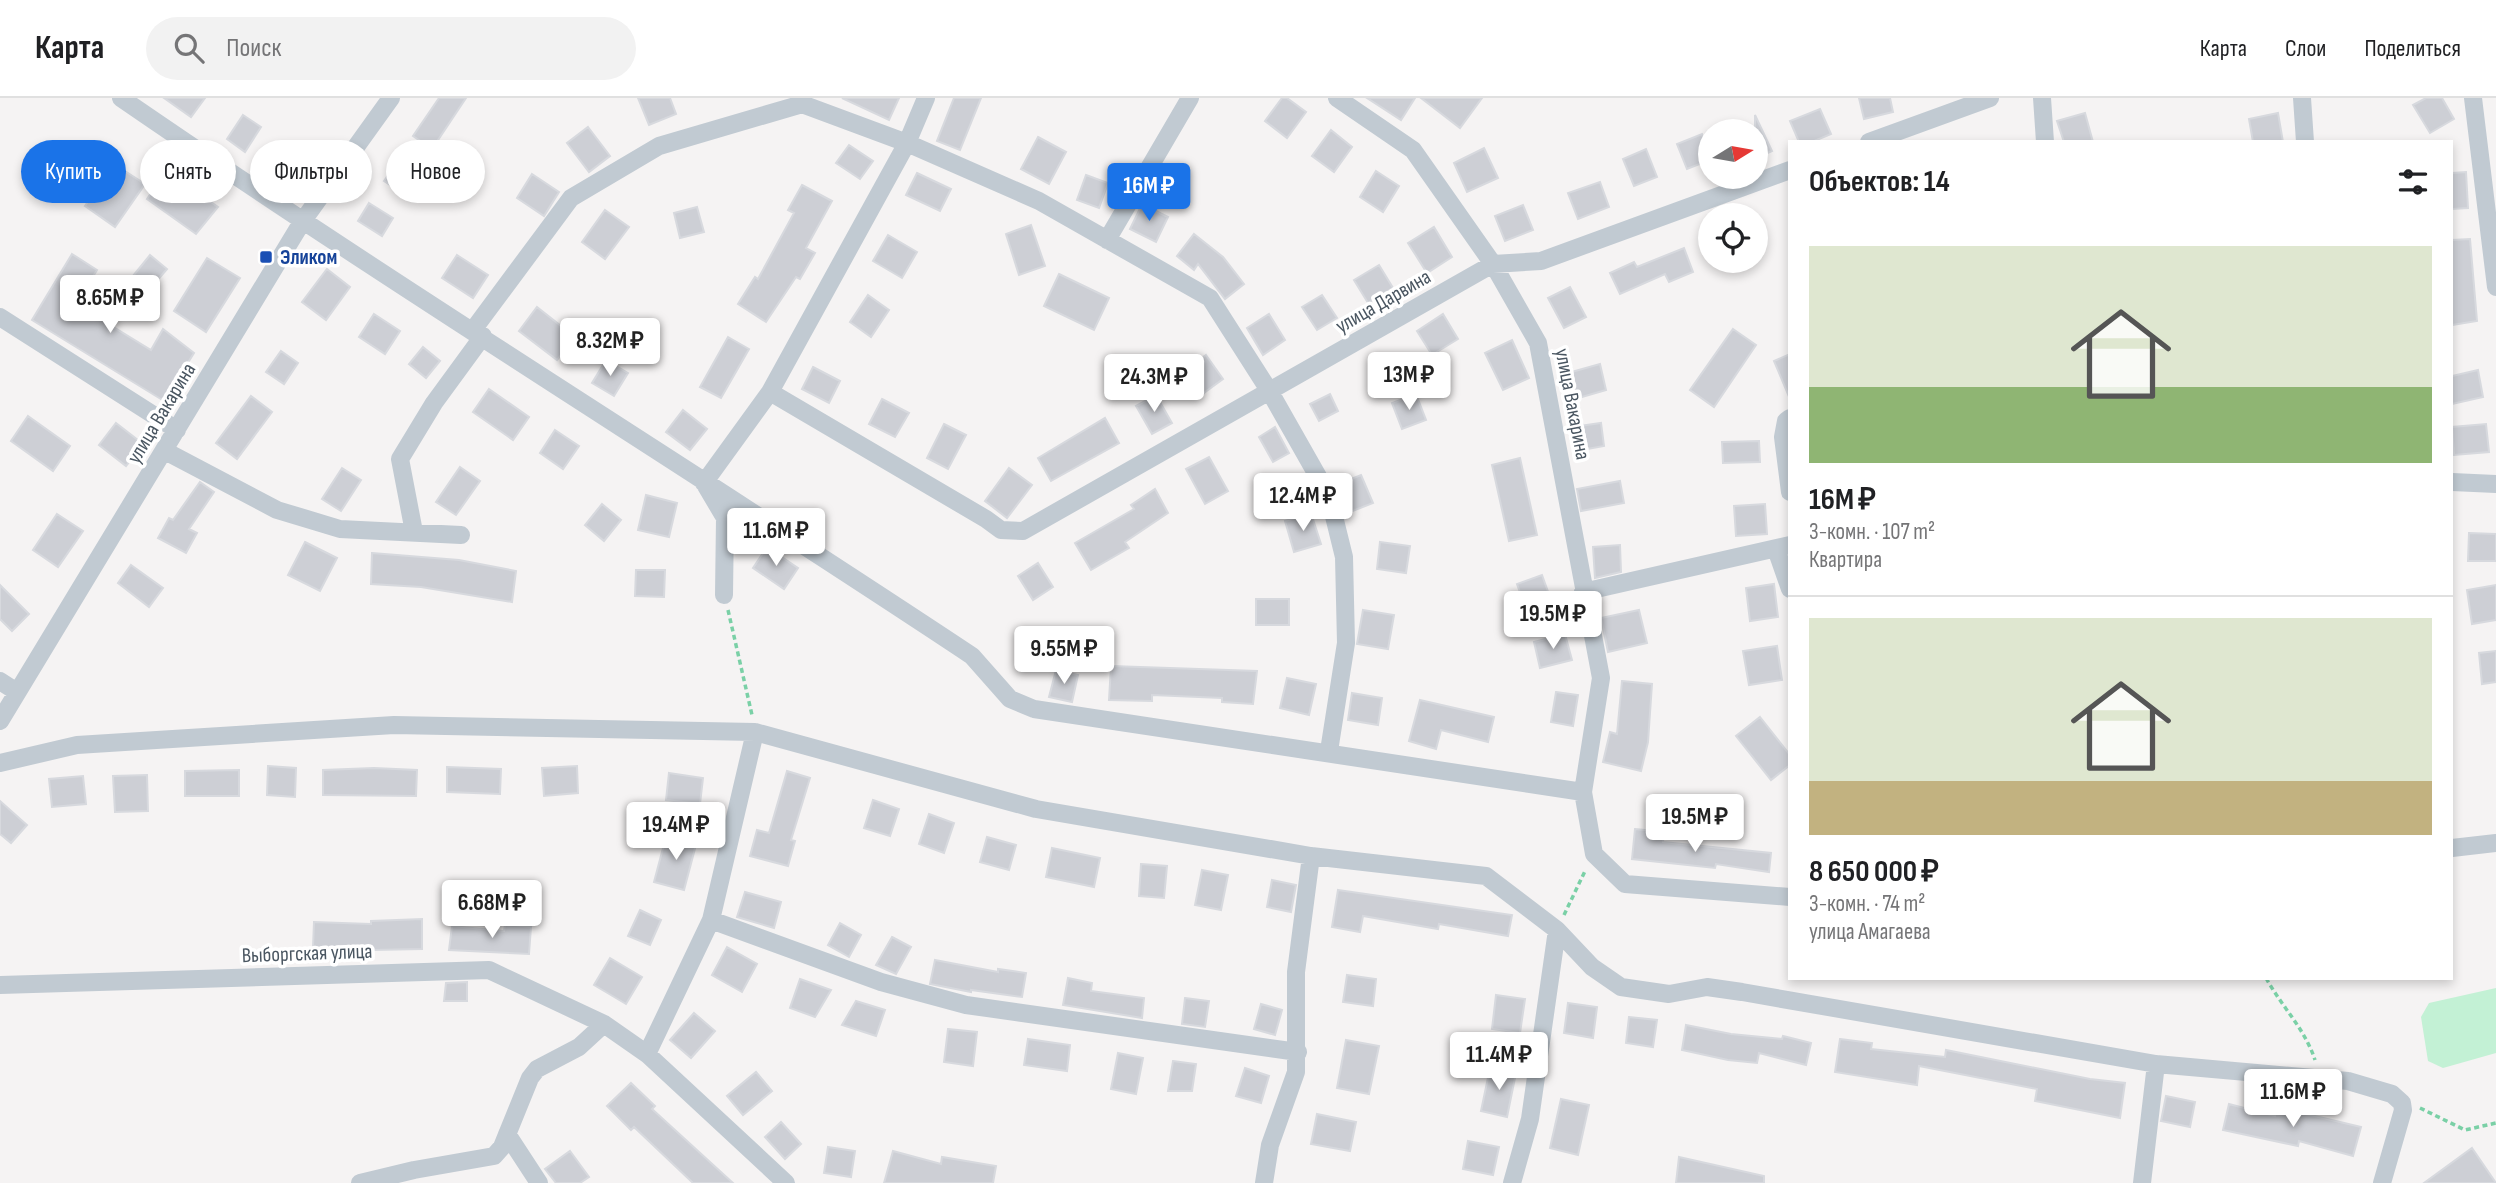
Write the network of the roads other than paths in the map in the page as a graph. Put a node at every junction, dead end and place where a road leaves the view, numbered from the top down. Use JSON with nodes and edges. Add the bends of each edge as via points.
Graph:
{"nodes":[{"id":1,"x":121,"y":98,"type":"edge"},
{"id":2,"x":391,"y":98,"type":"edge"},
{"id":3,"x":926,"y":98,"type":"edge"},
{"id":4,"x":1190,"y":98,"type":"edge"},
{"id":5,"x":1337,"y":98,"type":"edge"},
{"id":6,"x":1990,"y":98,"type":"edge"},
{"id":7,"x":2042,"y":98,"type":"edge"},
{"id":8,"x":2302,"y":98,"type":"edge"},
{"id":9,"x":2473,"y":98,"type":"edge"},
{"id":10,"x":1874,"y":140,"type":"edge"},
{"id":11,"x":2045,"y":140,"type":"edge"},
{"id":12,"x":2305,"y":140,"type":"edge"},
{"id":13,"x":907,"y":143,"type":"junction"},
{"id":14,"x":1788,"y":171,"type":"edge"},
{"id":15,"x":302,"y":222,"type":"junction"},
{"id":16,"x":1107,"y":240,"type":"junction"},
{"id":17,"x":1493,"y":264,"type":"junction"},
{"id":18,"x":2495,"y":267,"type":"edge"},
{"id":19,"x":2496,"y":287,"type":"edge"},
{"id":20,"x":0,"y":317,"type":"edge"},
{"id":21,"x":478,"y":333,"type":"junction"},
{"id":22,"x":770,"y":392,"type":"junction"},
{"id":23,"x":1270,"y":392,"type":"junction"},
{"id":24,"x":1788,"y":420,"type":"edge"},
{"id":25,"x":177,"y":430,"type":"junction"},
{"id":26,"x":165,"y":451,"type":"junction"},
{"id":27,"x":1788,"y":477,"type":"edge"},
{"id":28,"x":2453,"y":482,"type":"edge"},
{"id":29,"x":704,"y":483,"type":"junction"},
{"id":30,"x":2496,"y":484,"type":"edge"},
{"id":31,"x":414,"y":532,"type":"junction"},
{"id":32,"x":461,"y":534,"type":"dead end"},
{"id":33,"x":1783,"y":547,"type":"edge"},
{"id":34,"x":1788,"y":577,"type":"edge"},
{"id":35,"x":1583,"y":592,"type":"junction"},
{"id":36,"x":724,"y":595,"type":"road end"},
{"id":37,"x":0,"y":681,"type":"edge"},
{"id":38,"x":18,"y":692,"type":"junction"},
{"id":39,"x":0,"y":721,"type":"edge"},
{"id":40,"x":755,"y":732,"type":"junction"},
{"id":41,"x":1328,"y":751,"type":"junction"},
{"id":42,"x":0,"y":764,"type":"edge"},
{"id":43,"x":1583,"y":792,"type":"junction"},
{"id":44,"x":2496,"y":843,"type":"edge"},
{"id":45,"x":2453,"y":848,"type":"edge"},
{"id":46,"x":1311,"y":856,"type":"junction"},
{"id":47,"x":1788,"y":897,"type":"edge"},
{"id":48,"x":711,"y":920,"type":"junction"},
{"id":49,"x":1557,"y":930,"type":"junction"},
{"id":50,"x":0,"y":985,"type":"edge"},
{"id":51,"x":604,"y":1024,"type":"junction"},
{"id":52,"x":1298,"y":1052,"type":"junction"},
{"id":53,"x":647,"y":1054,"type":"junction"},
{"id":54,"x":2155,"y":1064,"type":"junction"},
{"id":55,"x":507,"y":1134,"type":"junction"},
{"id":56,"x":360,"y":1183,"type":"edge"},
{"id":57,"x":540,"y":1183,"type":"edge"},
{"id":58,"x":786,"y":1183,"type":"edge"},
{"id":59,"x":1264,"y":1183,"type":"edge"},
{"id":60,"x":1512,"y":1183,"type":"edge"},
{"id":61,"x":2142,"y":1183,"type":"edge"},
{"id":62,"x":2382,"y":1183,"type":"edge"}],
"edges":[{"from":1,"to":15,"type":"street"},
{"from":2,"to":15,"type":"street","name":"улица Вакарина"},
{"from":3,"to":13,"type":"street"},
{"from":4,"to":16,"type":"street"},
{"from":5,"to":17,"type":"street","name":"улица Вакарина","via":[[1413,150]]},
{"from":6,"to":10,"type":"street"},
{"from":7,"to":11,"type":"street"},
{"from":8,"to":12,"type":"street"},
{"from":9,"to":18,"type":"street"},
{"from":13,"to":16,"type":"street","via":[[1039,201]]},
{"from":13,"to":21,"type":"street","via":[[802,104],[659,146],[571,198]]},
{"from":13,"to":22,"type":"street"},
{"from":14,"to":17,"type":"street","name":"улица Дарвина","via":[[1541,261]]},
{"from":15,"to":21,"type":"street"},
{"from":15,"to":25,"type":"street","name":"улица Вакарина"},
{"from":16,"to":23,"type":"street","via":[[1210,298]]},
{"from":17,"to":23,"type":"street","name":"улица Дарвина"},
{"from":17,"to":35,"type":"street","name":"улица Вакарина","via":[[1538,343]]},
{"from":18,"to":19,"type":"street"},
{"from":20,"to":25,"type":"street"},
{"from":21,"to":29,"type":"street"},
{"from":21,"to":31,"type":"street","via":[[400,459]]},
{"from":22,"to":23,"type":"street","name":"улица Дарвина","via":[[1001,530],[1023,531]]},
{"from":22,"to":29,"type":"street"},
{"from":23,"to":41,"type":"street","via":[[1329,496],[1344,557],[1346,643]]},
{"from":24,"to":27,"type":"street","via":[[1783,438]]},
{"from":25,"to":26,"type":"street","name":"улица Вакарина"},
{"from":26,"to":31,"type":"street","via":[[277,510],[340,529]]},
{"from":26,"to":38,"type":"street","name":"улица Вакарина"},
{"from":28,"to":30,"type":"street"},
{"from":29,"to":36,"type":"street","via":[[725,518]]},
{"from":29,"to":41,"type":"street","via":[[972,656],[1010,699],[1034,709]]},
{"from":31,"to":32,"type":"street"},
{"from":33,"to":34,"type":"street"},
{"from":33,"to":35,"type":"street"},
{"from":35,"to":43,"type":"street","name":"улица Вакарина","via":[[1601,678]]},
{"from":37,"to":38,"type":"street"},
{"from":38,"to":39,"type":"street","name":"улица Вакарина"},
{"from":40,"to":42,"type":"street","via":[[394,725],[77,745]]},
{"from":40,"to":46,"type":"street","via":[[1036,810]]},
{"from":40,"to":48,"type":"street"},
{"from":41,"to":43,"type":"street"},
{"from":43,"to":47,"type":"street","name":"улица Вакарина","via":[[1594,853],[1625,884]]},
{"from":44,"to":45,"type":"street"},
{"from":46,"to":49,"type":"street","via":[[1486,876]]},
{"from":46,"to":52,"type":"street","via":[[1296,972]]},
{"from":48,"to":52,"type":"street","via":[[881,982],[966,1005]]},
{"from":48,"to":53,"type":"street"},
{"from":49,"to":54,"type":"street","via":[[1592,967],[1621,987],[1670,994],[1707,987],[1742,992]]},
{"from":49,"to":60,"type":"street","via":[[1530,1119]]},
{"from":50,"to":51,"type":"street","name":"Выборгская улица","via":[[489,970]]},
{"from":51,"to":53,"type":"street","name":"Выборгская улица"},
{"from":51,"to":55,"type":"street","via":[[566,1056],[537,1069]]},
{"from":52,"to":59,"type":"street","via":[[1296,1072],[1270,1145]]},
{"from":53,"to":58,"type":"street","name":"Выборгская улица"},
{"from":54,"to":61,"type":"street"},
{"from":54,"to":62,"type":"street","via":[[2348,1081],[2392,1094],[2403,1110]]},
{"from":55,"to":56,"type":"street","via":[[494,1156]]},
{"from":55,"to":57,"type":"street"}]}
